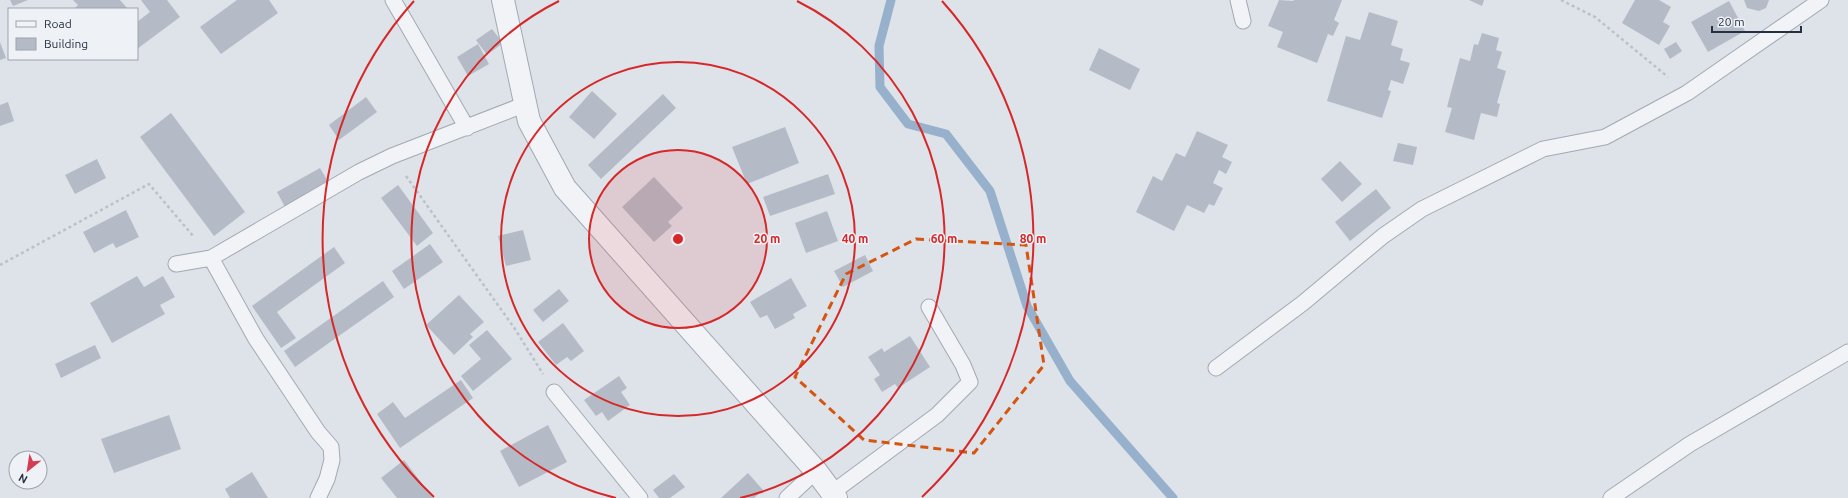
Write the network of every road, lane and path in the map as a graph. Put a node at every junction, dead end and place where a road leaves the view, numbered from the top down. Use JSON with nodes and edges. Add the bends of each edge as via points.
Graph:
{"nodes":[{"id":1,"x":393,"y":0,"type":"edge"},
{"id":2,"x":503,"y":0,"type":"edge"},
{"id":3,"x":1238,"y":0,"type":"edge"},
{"id":4,"x":1561,"y":0,"type":"edge"},
{"id":5,"x":1821,"y":0,"type":"edge"},
{"id":6,"x":1243,"y":21,"type":"dead end"},
{"id":7,"x":1687,"y":93,"type":"junction"},
{"id":8,"x":526,"y":104,"type":"junction"},
{"id":9,"x":467,"y":128,"type":"junction"},
{"id":10,"x":392,"y":156,"type":"junction"},
{"id":11,"x":211,"y":258,"type":"junction"},
{"id":12,"x":176,"y":264,"type":"dead end"},
{"id":13,"x":0,"y":265,"type":"edge"},
{"id":14,"x":929,"y":307,"type":"dead end"},
{"id":15,"x":1848,"y":352,"type":"edge"},
{"id":16,"x":1216,"y":368,"type":"dead end"},
{"id":17,"x":554,"y":392,"type":"joint"},
{"id":18,"x":816,"y":471,"type":"junction"},
{"id":19,"x":835,"y":495,"type":"edge"},
{"id":20,"x":318,"y":498,"type":"edge"},
{"id":21,"x":640,"y":498,"type":"edge"},
{"id":22,"x":787,"y":498,"type":"edge"},
{"id":23,"x":1611,"y":498,"type":"edge"}],
"edges":[{"from":1,"to":9,"type":"lane"},
{"from":2,"to":8,"type":"street"},
{"from":3,"to":6,"type":"lane"},
{"from":4,"to":7,"type":"path","via":[[1595,17]]},
{"from":5,"to":7,"type":"lane"},
{"from":7,"to":16,"type":"lane","via":[[1605,137],[1543,150],[1422,209],[1383,236],[1303,303]]},
{"from":8,"to":9,"type":"lane"},
{"from":8,"to":18,"type":"street","via":[[529,121],[565,188]]},
{"from":9,"to":10,"type":"lane"},
{"from":10,"to":11,"type":"lane","via":[[359,172]]},
{"from":10,"to":17,"type":"path","via":[[515,329]]},
{"from":11,"to":12,"type":"lane"},
{"from":11,"to":13,"type":"path","via":[[149,184]]},
{"from":11,"to":20,"type":"lane","via":[[256,339],[318,432],[331,447],[332,460]]},
{"from":14,"to":19,"type":"lane","via":[[963,365],[970,382],[937,415]]},
{"from":15,"to":23,"type":"lane","via":[[1690,444]]},
{"from":17,"to":21,"type":"lane"},
{"from":18,"to":19,"type":"street"},
{"from":18,"to":22,"type":"lane"}]}
